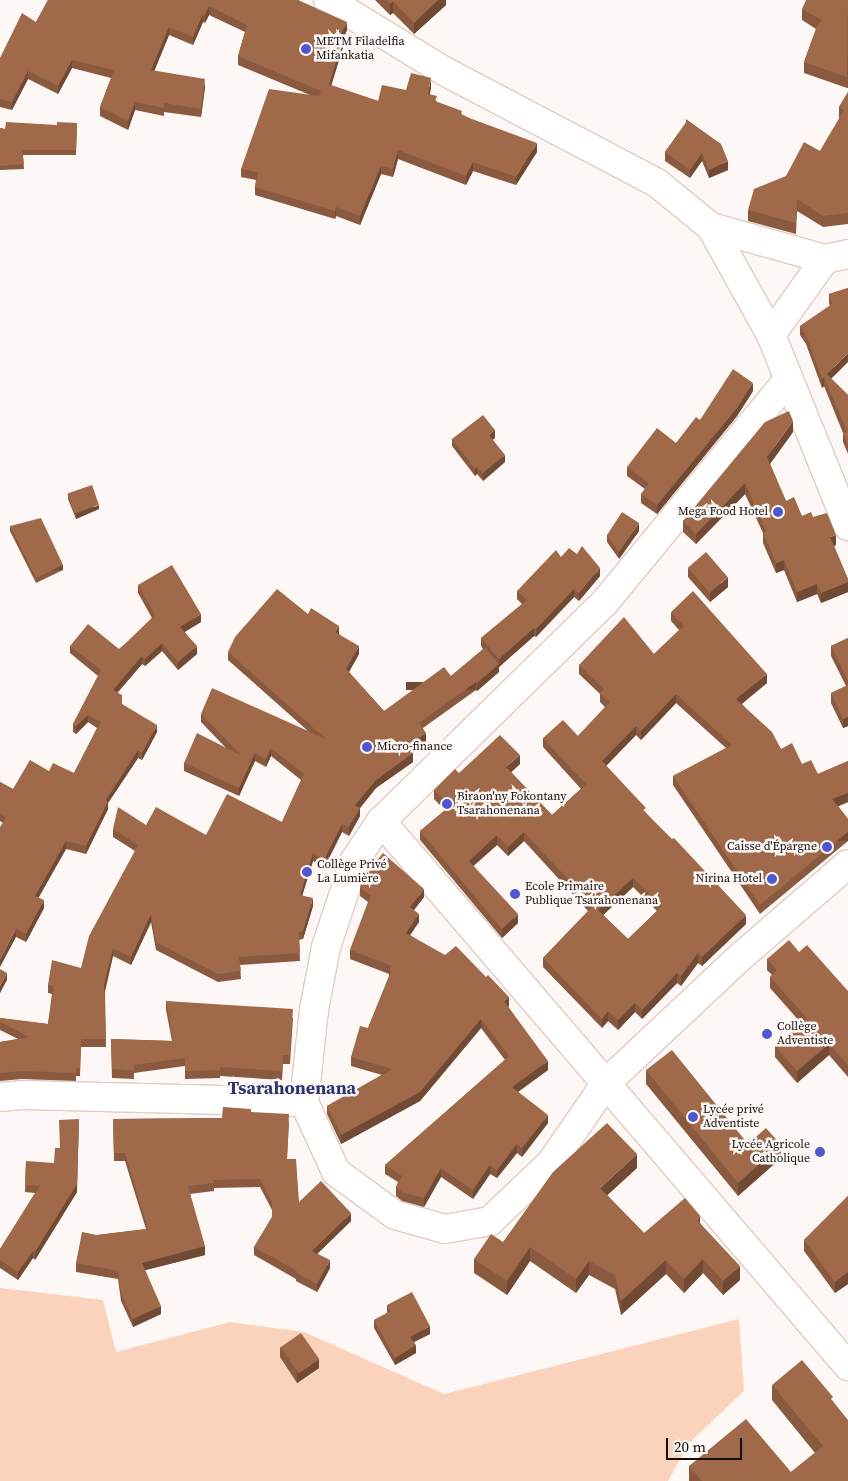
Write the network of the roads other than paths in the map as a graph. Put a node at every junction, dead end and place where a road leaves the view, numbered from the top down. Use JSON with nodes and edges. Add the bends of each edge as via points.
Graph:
{"nodes":[{"id":1,"x":328,"y":0,"type":"edge"},
{"id":2,"x":711,"y":227,"type":"junction"},
{"id":3,"x":837,"y":256,"type":"edge"},
{"id":4,"x":771,"y":335,"type":"junction"},
{"id":5,"x":788,"y":380,"type":"junction"},
{"id":6,"x":848,"y":526,"type":"edge"},
{"id":7,"x":381,"y":821,"type":"junction"},
{"id":8,"x":848,"y":864,"type":"edge"},
{"id":9,"x":606,"y":1083,"type":"junction"},
{"id":10,"x":0,"y":1097,"type":"edge"},
{"id":11,"x":304,"y":1102,"type":"junction"},
{"id":12,"x":848,"y":1366,"type":"edge"}],
"edges":[{"from":1,"to":2,"type":"street","via":[[444,71],[657,183]]},
{"from":2,"to":3,"type":"street"},
{"from":2,"to":4,"type":"street"},
{"from":3,"to":4,"type":"street"},
{"from":4,"to":5,"type":"street"},
{"from":5,"to":6,"type":"street"},
{"from":5,"to":7,"type":"street","via":[[605,602]]},
{"from":7,"to":9,"type":"street"},
{"from":7,"to":11,"type":"street","via":[[355,860],[326,947],[314,1010]]},
{"from":8,"to":9,"type":"street","via":[[738,959]]},
{"from":9,"to":11,"type":"street","via":[[551,1163],[490,1221],[445,1230],[395,1215],[336,1172]]},
{"from":9,"to":12,"type":"street"},
{"from":10,"to":11,"type":"street"}]}
